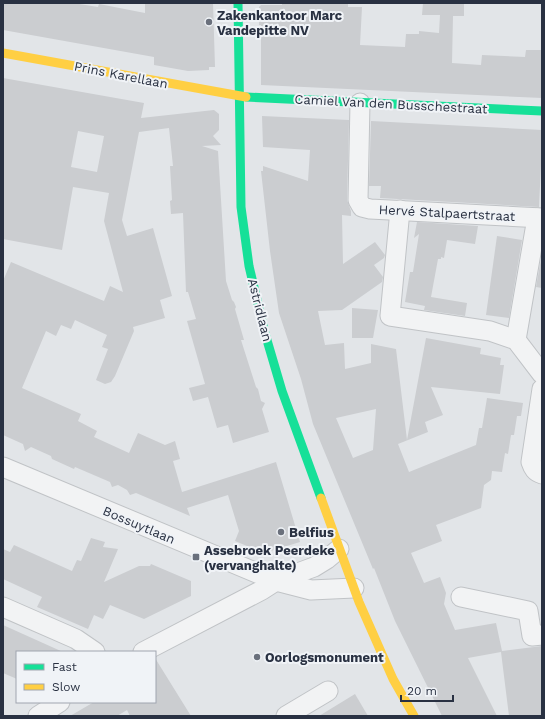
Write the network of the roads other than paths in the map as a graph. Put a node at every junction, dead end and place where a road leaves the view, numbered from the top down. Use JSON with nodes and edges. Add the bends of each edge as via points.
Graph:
{"nodes":[{"id":1,"x":238,"y":3,"type":"edge"},
{"id":2,"x":3,"y":53,"type":"edge"},
{"id":3,"x":239,"y":97,"type":"junction"},
{"id":4,"x":360,"y":103,"type":"junction"},
{"id":5,"x":542,"y":111,"type":"edge"},
{"id":6,"x":400,"y":210,"type":"junction"},
{"id":7,"x":539,"y":218,"type":"edge"},
{"id":8,"x":516,"y":340,"type":"junction"},
{"id":9,"x":542,"y":374,"type":"edge"},
{"id":10,"x":542,"y":389,"type":"edge"},
{"id":11,"x":3,"y":467,"type":"edge"},
{"id":12,"x":542,"y":474,"type":"edge"},
{"id":13,"x":339,"y":550,"type":"junction"},
{"id":14,"x":276,"y":581,"type":"junction"},
{"id":15,"x":357,"y":595,"type":"junction"},
{"id":16,"x":461,"y":598,"type":"dead end"},
{"id":17,"x":3,"y":606,"type":"edge"},
{"id":18,"x":542,"y":634,"type":"edge"},
{"id":19,"x":94,"y":651,"type":"edge"},
{"id":20,"x":145,"y":651,"type":"edge"},
{"id":21,"x":328,"y":691,"type":"dead end"},
{"id":22,"x":58,"y":703,"type":"edge"},
{"id":23,"x":38,"y":716,"type":"edge"},
{"id":24,"x":286,"y":716,"type":"edge"},
{"id":25,"x":414,"y":716,"type":"edge"}],
"edges":[{"from":1,"to":3,"type":"main road","name":"Astridlaan"},
{"from":2,"to":3,"type":"main road","name":"Prins Karellaan"},
{"from":3,"to":4,"type":"main road","name":"Camiel Van den Busschestraat"},
{"from":3,"to":13,"type":"main road","name":"Astridlaan","via":[[241,207],[249,266],[282,391]]},
{"from":4,"to":5,"type":"main road","name":"Camiel Van den Busschestraat"},
{"from":4,"to":6,"type":"street","name":"Hervé Stalpaertstraat","via":[[359,204],[366,209]]},
{"from":6,"to":7,"type":"street","name":"Hervé Stalpaertstraat"},
{"from":6,"to":8,"type":"street","via":[[390,316],[490,331]]},
{"from":7,"to":8,"type":"street"},
{"from":8,"to":9,"type":"street"},
{"from":10,"to":12,"type":"street","via":[[531,462],[537,473]]},
{"from":11,"to":14,"type":"street","name":"Bossuytlaan"},
{"from":13,"to":14,"type":"street","via":[[314,567]]},
{"from":13,"to":15,"type":"main road","name":"Astridlaan"},
{"from":14,"to":15,"type":"street","name":"Bossuytlaan","via":[[311,590]]},
{"from":14,"to":20,"type":"street"},
{"from":15,"to":25,"type":"main road","name":"Astridlaan","via":[[393,679]]},
{"from":16,"to":18,"type":"street","via":[[528,611],[532,636]]},
{"from":17,"to":19,"type":"street","via":[[76,639]]},
{"from":21,"to":24,"type":"street"},
{"from":22,"to":23,"type":"street"}]}
